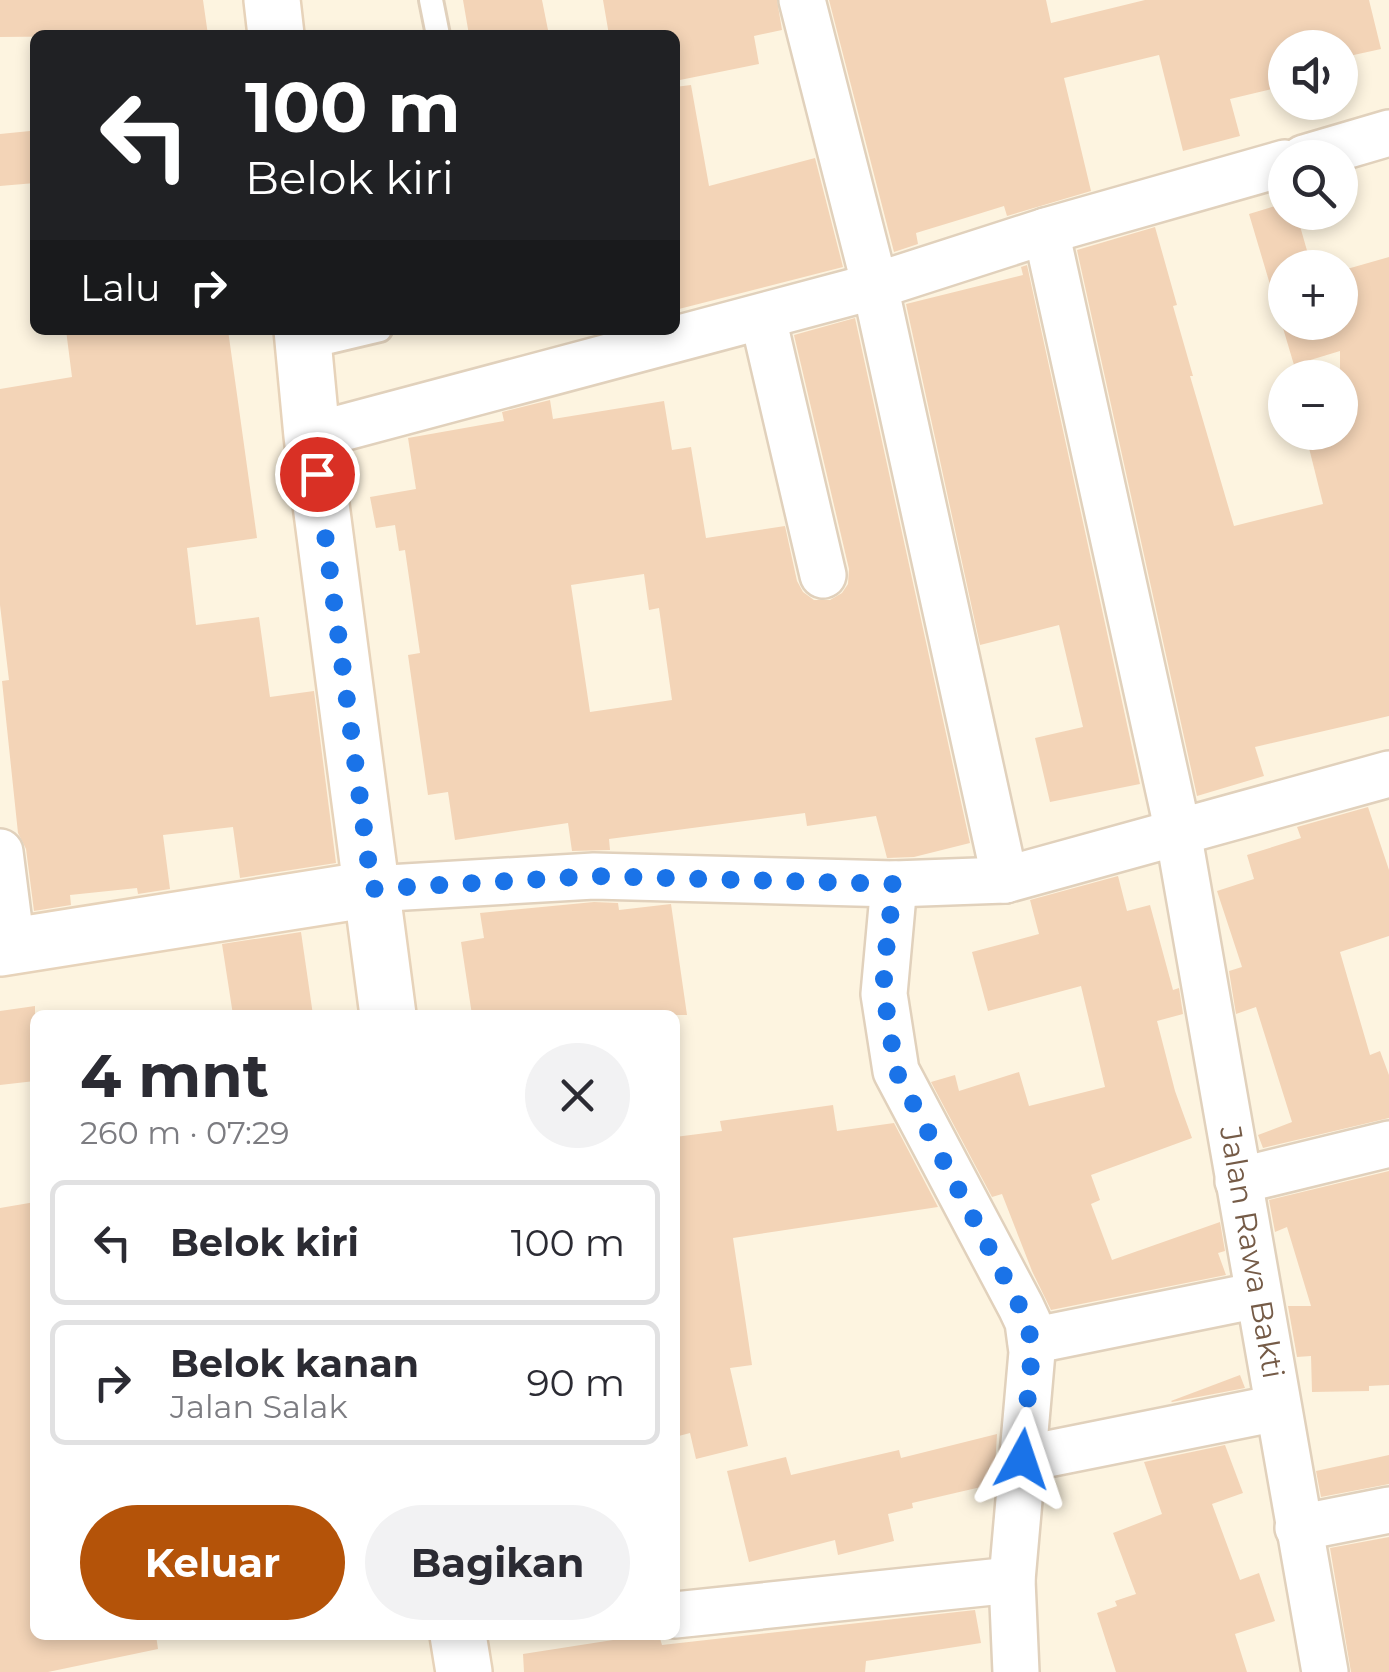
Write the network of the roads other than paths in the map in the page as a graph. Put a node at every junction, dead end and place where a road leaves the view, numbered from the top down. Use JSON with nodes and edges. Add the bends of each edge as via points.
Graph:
{"nodes":[{"id":1,"x":272,"y":0,"type":"edge"},
{"id":2,"x":431,"y":0,"type":"edge"},
{"id":3,"x":802,"y":0,"type":"edge"},
{"id":4,"x":275,"y":30,"type":"edge"},
{"id":5,"x":437,"y":30,"type":"edge"},
{"id":6,"x":1389,"y":133,"type":"edge"},
{"id":7,"x":1358,"y":142,"type":"edge"},
{"id":8,"x":1268,"y":168,"type":"edge"},
{"id":9,"x":1046,"y":231,"type":"junction"},
{"id":10,"x":875,"y":286,"type":"junction"},
{"id":11,"x":764,"y":318,"type":"junction"},
{"id":12,"x":337,"y":335,"type":"edge"},
{"id":13,"x":303,"y":339,"type":"edge"},
{"id":14,"x":312,"y":436,"type":"junction"},
{"id":15,"x":824,"y":575,"type":"dead end"},
{"id":16,"x":1389,"y":774,"type":"edge"},
{"id":17,"x":1178,"y":832,"type":"junction"},
{"id":18,"x":0,"y":852,"type":"edge"},
{"id":19,"x":1004,"y":880,"type":"junction"},
{"id":20,"x":894,"y":884,"type":"junction"},
{"id":21,"x":372,"y":889,"type":"junction"},
{"id":22,"x":6,"y":948,"type":"edge"},
{"id":23,"x":387,"y":1010,"type":"edge"},
{"id":24,"x":1389,"y":1144,"type":"edge"},
{"id":25,"x":1238,"y":1182,"type":"junction"},
{"id":26,"x":1258,"y":1295,"type":"junction"},
{"id":27,"x":1031,"y":1341,"type":"junction"},
{"id":28,"x":1278,"y":1408,"type":"junction"},
{"id":29,"x":1022,"y":1459,"type":"junction"},
{"id":30,"x":1389,"y":1510,"type":"edge"},
{"id":31,"x":1298,"y":1528,"type":"junction"},
{"id":32,"x":1012,"y":1580,"type":"junction"},
{"id":33,"x":680,"y":1614,"type":"edge"},
{"id":34,"x":1016,"y":1672,"type":"edge"},
{"id":35,"x":1325,"y":1672,"type":"edge"}],
"edges":[{"from":1,"to":4,"type":"street"},
{"from":2,"to":5,"type":"lane"},
{"from":3,"to":10,"type":"street"},
{"from":6,"to":7,"type":"street"},
{"from":8,"to":9,"type":"street"},
{"from":9,"to":10,"type":"street"},
{"from":9,"to":17,"type":"street","name":"Jalan Rawa Bakti"},
{"from":10,"to":11,"type":"street"},
{"from":10,"to":19,"type":"street"},
{"from":11,"to":14,"type":"street"},
{"from":11,"to":15,"type":"street"},
{"from":12,"to":13,"type":"lane"},
{"from":13,"to":14,"type":"street"},
{"from":14,"to":21,"type":"street"},
{"from":16,"to":17,"type":"street"},
{"from":17,"to":19,"type":"street"},
{"from":17,"to":25,"type":"street","name":"Jalan Rawa Bakti"},
{"from":18,"to":22,"type":"street"},
{"from":19,"to":20,"type":"street"},
{"from":20,"to":21,"type":"street","via":[[594,876]]},
{"from":20,"to":27,"type":"street","via":[[884,994],[896,1071],[1028,1322]]},
{"from":21,"to":22,"type":"street"},
{"from":21,"to":23,"type":"street"},
{"from":24,"to":25,"type":"street"},
{"from":25,"to":26,"type":"street","name":"Jalan Rawa Bakti"},
{"from":26,"to":27,"type":"street"},
{"from":26,"to":28,"type":"street","name":"Jalan Rawa Bakti"},
{"from":27,"to":29,"type":"street"},
{"from":28,"to":29,"type":"street"},
{"from":28,"to":31,"type":"street","name":"Jalan Rawa Bakti"},
{"from":29,"to":32,"type":"street"},
{"from":30,"to":31,"type":"street"},
{"from":31,"to":35,"type":"street","name":"Jalan Rawa Bakti"},
{"from":32,"to":33,"type":"street"},
{"from":32,"to":34,"type":"street"}]}
